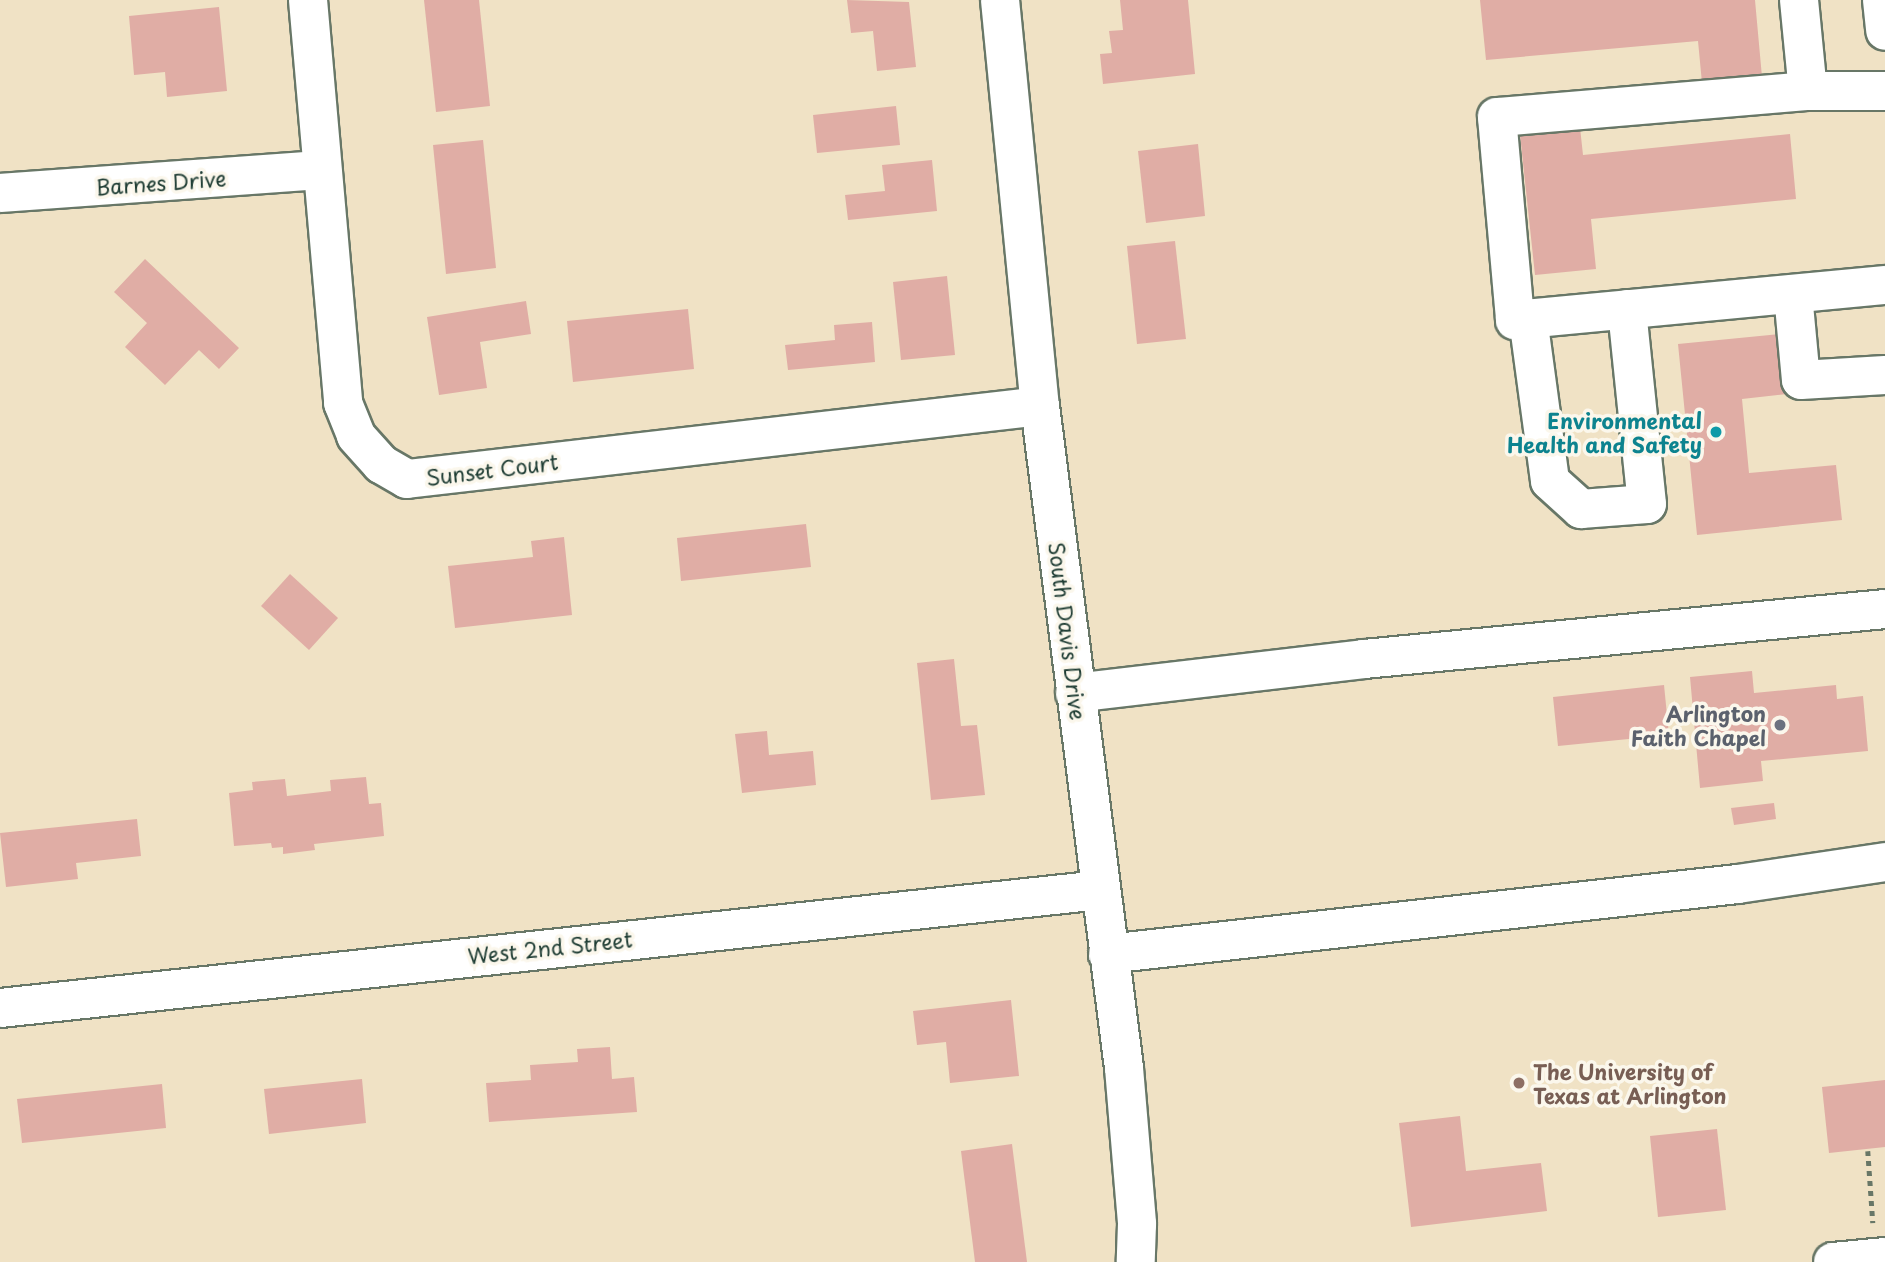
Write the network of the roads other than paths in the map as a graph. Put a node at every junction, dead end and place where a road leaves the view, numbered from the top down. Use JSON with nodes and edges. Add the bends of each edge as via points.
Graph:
{"nodes":[{"id":1,"x":308,"y":0,"type":"edge"},
{"id":2,"x":1000,"y":0,"type":"edge"},
{"id":3,"x":1799,"y":0,"type":"edge"},
{"id":4,"x":1882,"y":0,"type":"edge"},
{"id":5,"x":1885,"y":31,"type":"edge"},
{"id":6,"x":1808,"y":91,"type":"junction"},
{"id":7,"x":1885,"y":91,"type":"edge"},
{"id":8,"x":323,"y":170,"type":"junction"},
{"id":9,"x":0,"y":193,"type":"edge"},
{"id":10,"x":1885,"y":285,"type":"edge"},
{"id":11,"x":1793,"y":294,"type":"junction"},
{"id":12,"x":1627,"y":309,"type":"junction"},
{"id":13,"x":1528,"y":318,"type":"junction"},
{"id":14,"x":1885,"y":375,"type":"edge"},
{"id":15,"x":1040,"y":406,"type":"junction"},
{"id":16,"x":1885,"y":608,"type":"edge"},
{"id":17,"x":1075,"y":693,"type":"junction"},
{"id":18,"x":1885,"y":862,"type":"edge"},
{"id":19,"x":1100,"y":890,"type":"junction"},
{"id":20,"x":1108,"y":954,"type":"junction"},
{"id":21,"x":0,"y":1007,"type":"edge"},
{"id":22,"x":1879,"y":1244,"type":"edge"},
{"id":23,"x":1136,"y":1262,"type":"edge"},
{"id":24,"x":1833,"y":1262,"type":"edge"}],
"edges":[{"from":1,"to":8,"type":"street","name":"Sunset Court"},
{"from":2,"to":15,"type":"street","name":"South Davis Drive"},
{"from":3,"to":6,"type":"street"},
{"from":4,"to":5,"type":"street"},
{"from":6,"to":7,"type":"street"},
{"from":6,"to":13,"type":"street","via":[[1497,117],[1515,320]]},
{"from":8,"to":9,"type":"street","name":"Barnes Drive"},
{"from":8,"to":15,"type":"street","name":"Sunset Court","via":[[343,403],[356,436],[381,464],[407,479]]},
{"from":10,"to":11,"type":"street"},
{"from":11,"to":12,"type":"street"},
{"from":11,"to":14,"type":"street","via":[[1801,380]]},
{"from":12,"to":13,"type":"street"},
{"from":12,"to":13,"type":"street","via":[[1647,504],[1581,509],[1550,481]]},
{"from":15,"to":17,"type":"street","name":"South Davis Drive"},
{"from":16,"to":17,"type":"street","via":[[1364,659]]},
{"from":17,"to":19,"type":"street","name":"South Davis Drive"},
{"from":18,"to":20,"type":"street","via":[[1738,884]]},
{"from":19,"to":20,"type":"street","name":"South Davis Drive"},
{"from":19,"to":21,"type":"street","name":"West 2nd Street"},
{"from":20,"to":23,"type":"street","name":"South Davis Drive","via":[[1126,1094]]},
{"from":22,"to":24,"type":"street"}]}
